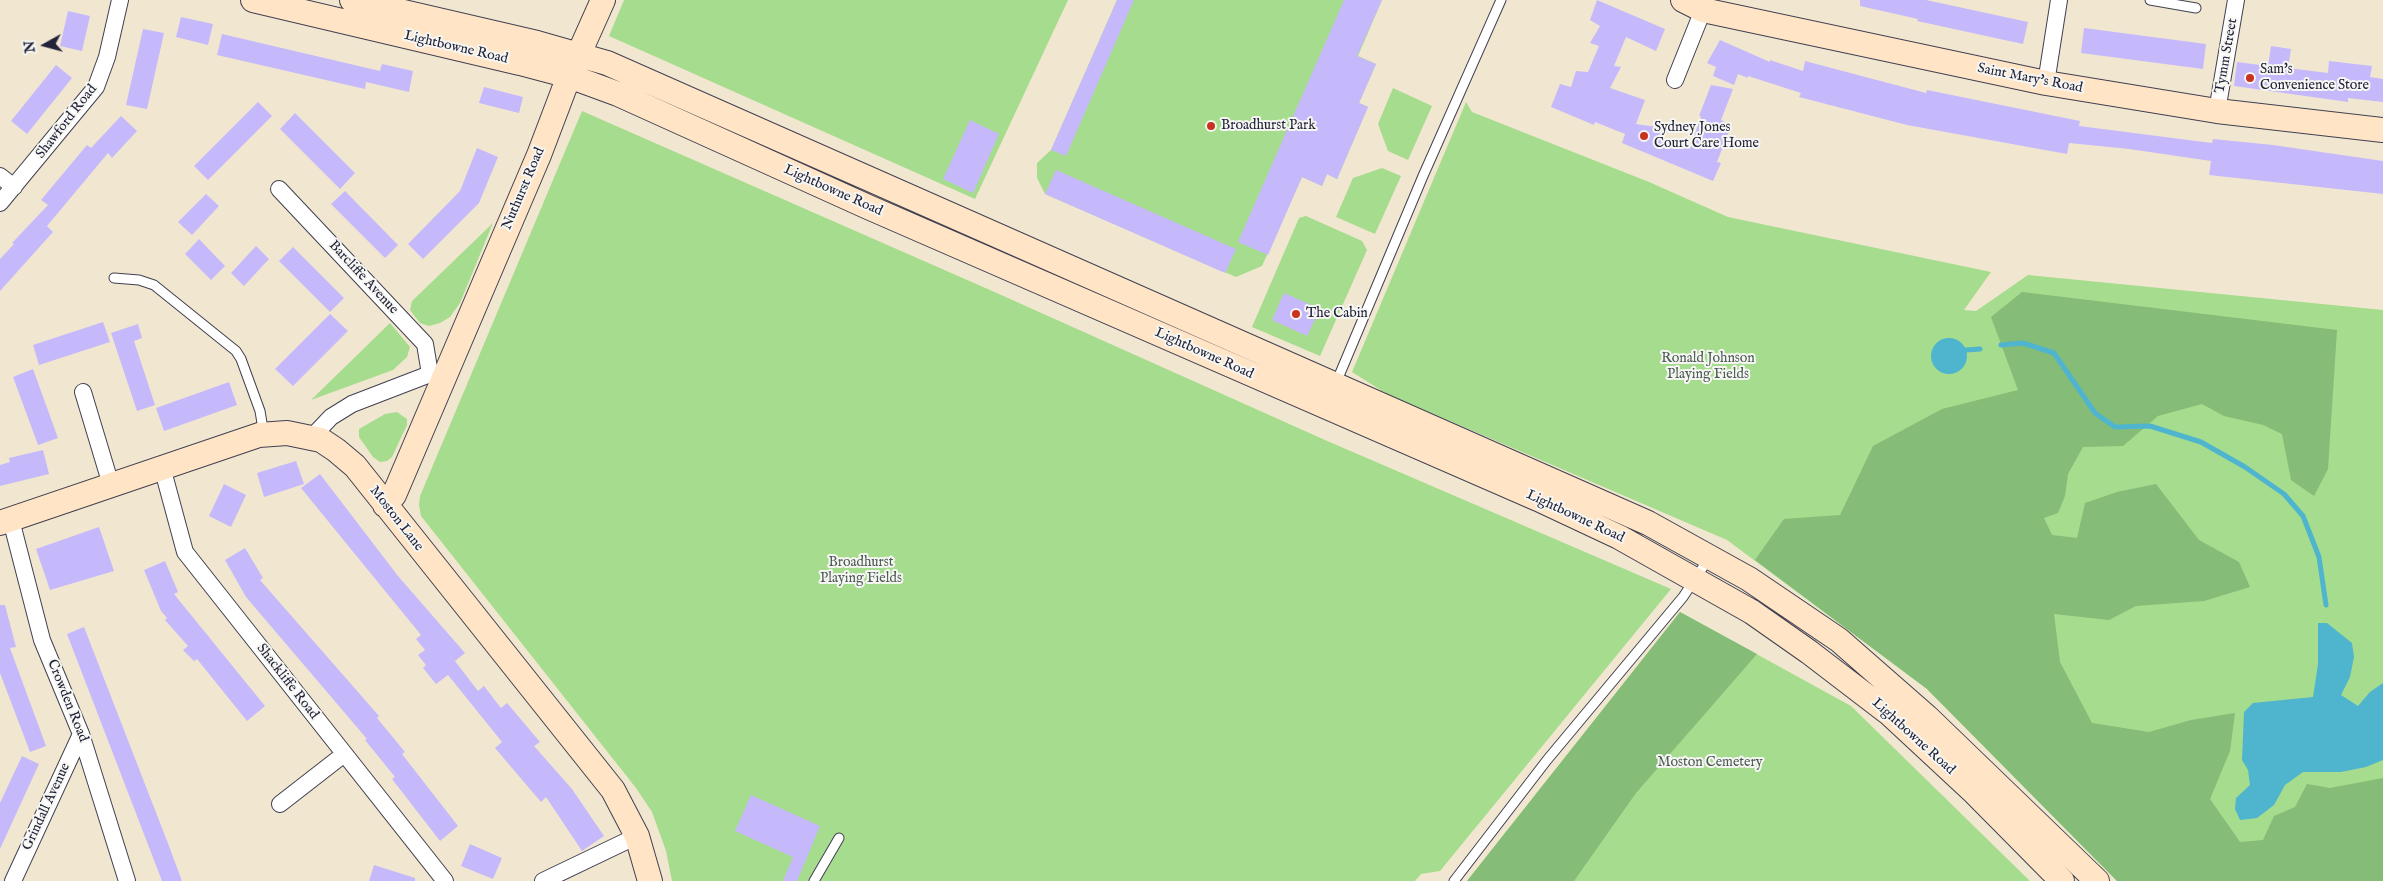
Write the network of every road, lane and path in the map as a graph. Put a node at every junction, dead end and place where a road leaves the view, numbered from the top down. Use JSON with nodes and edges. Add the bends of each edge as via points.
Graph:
{"nodes":[{"id":1,"x":120,"y":0,"type":"edge"},
{"id":2,"x":253,"y":0,"type":"edge"},
{"id":3,"x":352,"y":0,"type":"edge"},
{"id":4,"x":603,"y":0,"type":"edge"},
{"id":5,"x":1501,"y":0,"type":"edge"},
{"id":6,"x":2059,"y":0,"type":"edge"},
{"id":7,"x":2150,"y":0,"type":"edge"},
{"id":8,"x":2236,"y":0,"type":"edge"},
{"id":9,"x":1693,"y":5,"type":"edge"},
{"id":10,"x":2196,"y":8,"type":"dead end"},
{"id":11,"x":575,"y":66,"type":"junction"},
{"id":12,"x":1675,"y":80,"type":"dead end"},
{"id":13,"x":2046,"y":83,"type":"junction"},
{"id":14,"x":2217,"y":111,"type":"junction"},
{"id":15,"x":2383,"y":130,"type":"edge"},
{"id":16,"x":0,"y":176,"type":"edge"},
{"id":17,"x":14,"y":186,"type":"junction"},
{"id":18,"x":279,"y":189,"type":"dead end"},
{"id":19,"x":0,"y":203,"type":"edge"},
{"id":20,"x":114,"y":278,"type":"dead end"},
{"id":21,"x":437,"y":376,"type":"junction"},
{"id":22,"x":83,"y":392,"type":"dead end"},
{"id":23,"x":1330,"y":396,"type":"junction"},
{"id":24,"x":264,"y":435,"type":"junction"},
{"id":25,"x":312,"y":437,"type":"junction"},
{"id":26,"x":162,"y":467,"type":"junction"},
{"id":27,"x":112,"y":485,"type":"junction"},
{"id":28,"x":384,"y":505,"type":"junction"},
{"id":29,"x":5,"y":522,"type":"edge"},
{"id":30,"x":1710,"y":556,"type":"junction"},
{"id":31,"x":1695,"y":580,"type":"junction"},
{"id":32,"x":1818,"y":642,"type":"junction"},
{"id":33,"x":81,"y":734,"type":"junction"},
{"id":34,"x":343,"y":755,"type":"junction"},
{"id":35,"x":280,"y":804,"type":"dead end"},
{"id":36,"x":637,"y":836,"type":"junction"},
{"id":37,"x":839,"y":838,"type":"dead end"},
{"id":38,"x":13,"y":881,"type":"edge"},
{"id":39,"x":127,"y":881,"type":"edge"},
{"id":40,"x":445,"y":881,"type":"edge"},
{"id":41,"x":543,"y":881,"type":"edge"},
{"id":42,"x":650,"y":881,"type":"edge"},
{"id":43,"x":814,"y":881,"type":"edge"},
{"id":44,"x":1454,"y":881,"type":"edge"},
{"id":45,"x":2062,"y":881,"type":"edge"},
{"id":46,"x":2097,"y":881,"type":"edge"}],
"edges":[{"from":1,"to":17,"type":"street","name":"Shawford Road","via":[[107,57],[96,87]]},
{"from":2,"to":11,"type":"main road","name":"Lightbowne Road"},
{"from":3,"to":11,"type":"main road","name":"Lightbowne Road","via":[[525,40]]},
{"from":4,"to":11,"type":"main road","name":"Nuthurst Road"},
{"from":5,"to":23,"type":"lane"},
{"from":6,"to":13,"type":"street"},
{"from":7,"to":10,"type":"lane"},
{"from":8,"to":14,"type":"street","name":"Tymm Street"},
{"from":9,"to":12,"type":"street"},
{"from":9,"to":13,"type":"main road","name":"Saint Mary's Road"},
{"from":11,"to":21,"type":"main road","name":"Nuthurst Road","via":[[539,154]]},
{"from":11,"to":23,"type":"main road","name":"Lightbowne Road","via":[[637,102],[877,211]]},
{"from":13,"to":14,"type":"main road","name":"Saint Mary's Road"},
{"from":14,"to":15,"type":"main road","name":"Saint Mary's Road"},
{"from":16,"to":17,"type":"street"},
{"from":17,"to":19,"type":"street","name":"Shawford Road"},
{"from":18,"to":21,"type":"street","name":"Barcliffe Avenue","via":[[425,344]]},
{"from":20,"to":24,"type":"lane","via":[[154,285],[236,351],[260,411]]},
{"from":21,"to":25,"type":"street","via":[[365,398],[341,410]]},
{"from":21,"to":28,"type":"main road","name":"Nuthurst Road","via":[[394,495]]},
{"from":22,"to":27,"type":"street"},
{"from":23,"to":30,"type":"main road","name":"Lightbowne Road","via":[[1648,523]]},
{"from":23,"to":31,"type":"main road","name":"Lightbowne Road","via":[[1619,537]]},
{"from":24,"to":25,"type":"main road","name":"Moston Lane","via":[[287,433]]},
{"from":24,"to":26,"type":"main road","name":"Moston Lane"},
{"from":25,"to":28,"type":"main road","name":"Moston Lane","via":[[336,450],[355,466]]},
{"from":26,"to":27,"type":"main road","name":"Moston Lane"},
{"from":26,"to":34,"type":"street","name":"Shackliffe Road","via":[[184,552]]},
{"from":27,"to":29,"type":"main road","name":"Moston Lane"},
{"from":28,"to":36,"type":"main road","name":"Moston Lane","via":[[613,790]]},
{"from":29,"to":33,"type":"street","name":"Crowden Road","via":[[42,640]]},
{"from":30,"to":31,"type":"lane"},
{"from":30,"to":32,"type":"main road","name":"Lightbowne Road","via":[[1749,579]]},
{"from":31,"to":32,"type":"main road","name":"Lightbowne Road","via":[[1752,612]]},
{"from":31,"to":44,"type":"lane","via":[[1547,760]]},
{"from":32,"to":45,"type":"main road","name":"Lightbowne Road"},
{"from":32,"to":46,"type":"main road","name":"Lightbowne Road","via":[[1927,717]]},
{"from":33,"to":38,"type":"street","name":"Grindall Avenue"},
{"from":33,"to":39,"type":"street","name":"Crowden Road"},
{"from":34,"to":35,"type":"street"},
{"from":34,"to":40,"type":"street","name":"Shackliffe Road"},
{"from":36,"to":41,"type":"street"},
{"from":36,"to":42,"type":"main road","name":"Moston Lane"},
{"from":37,"to":43,"type":"lane"}]}
